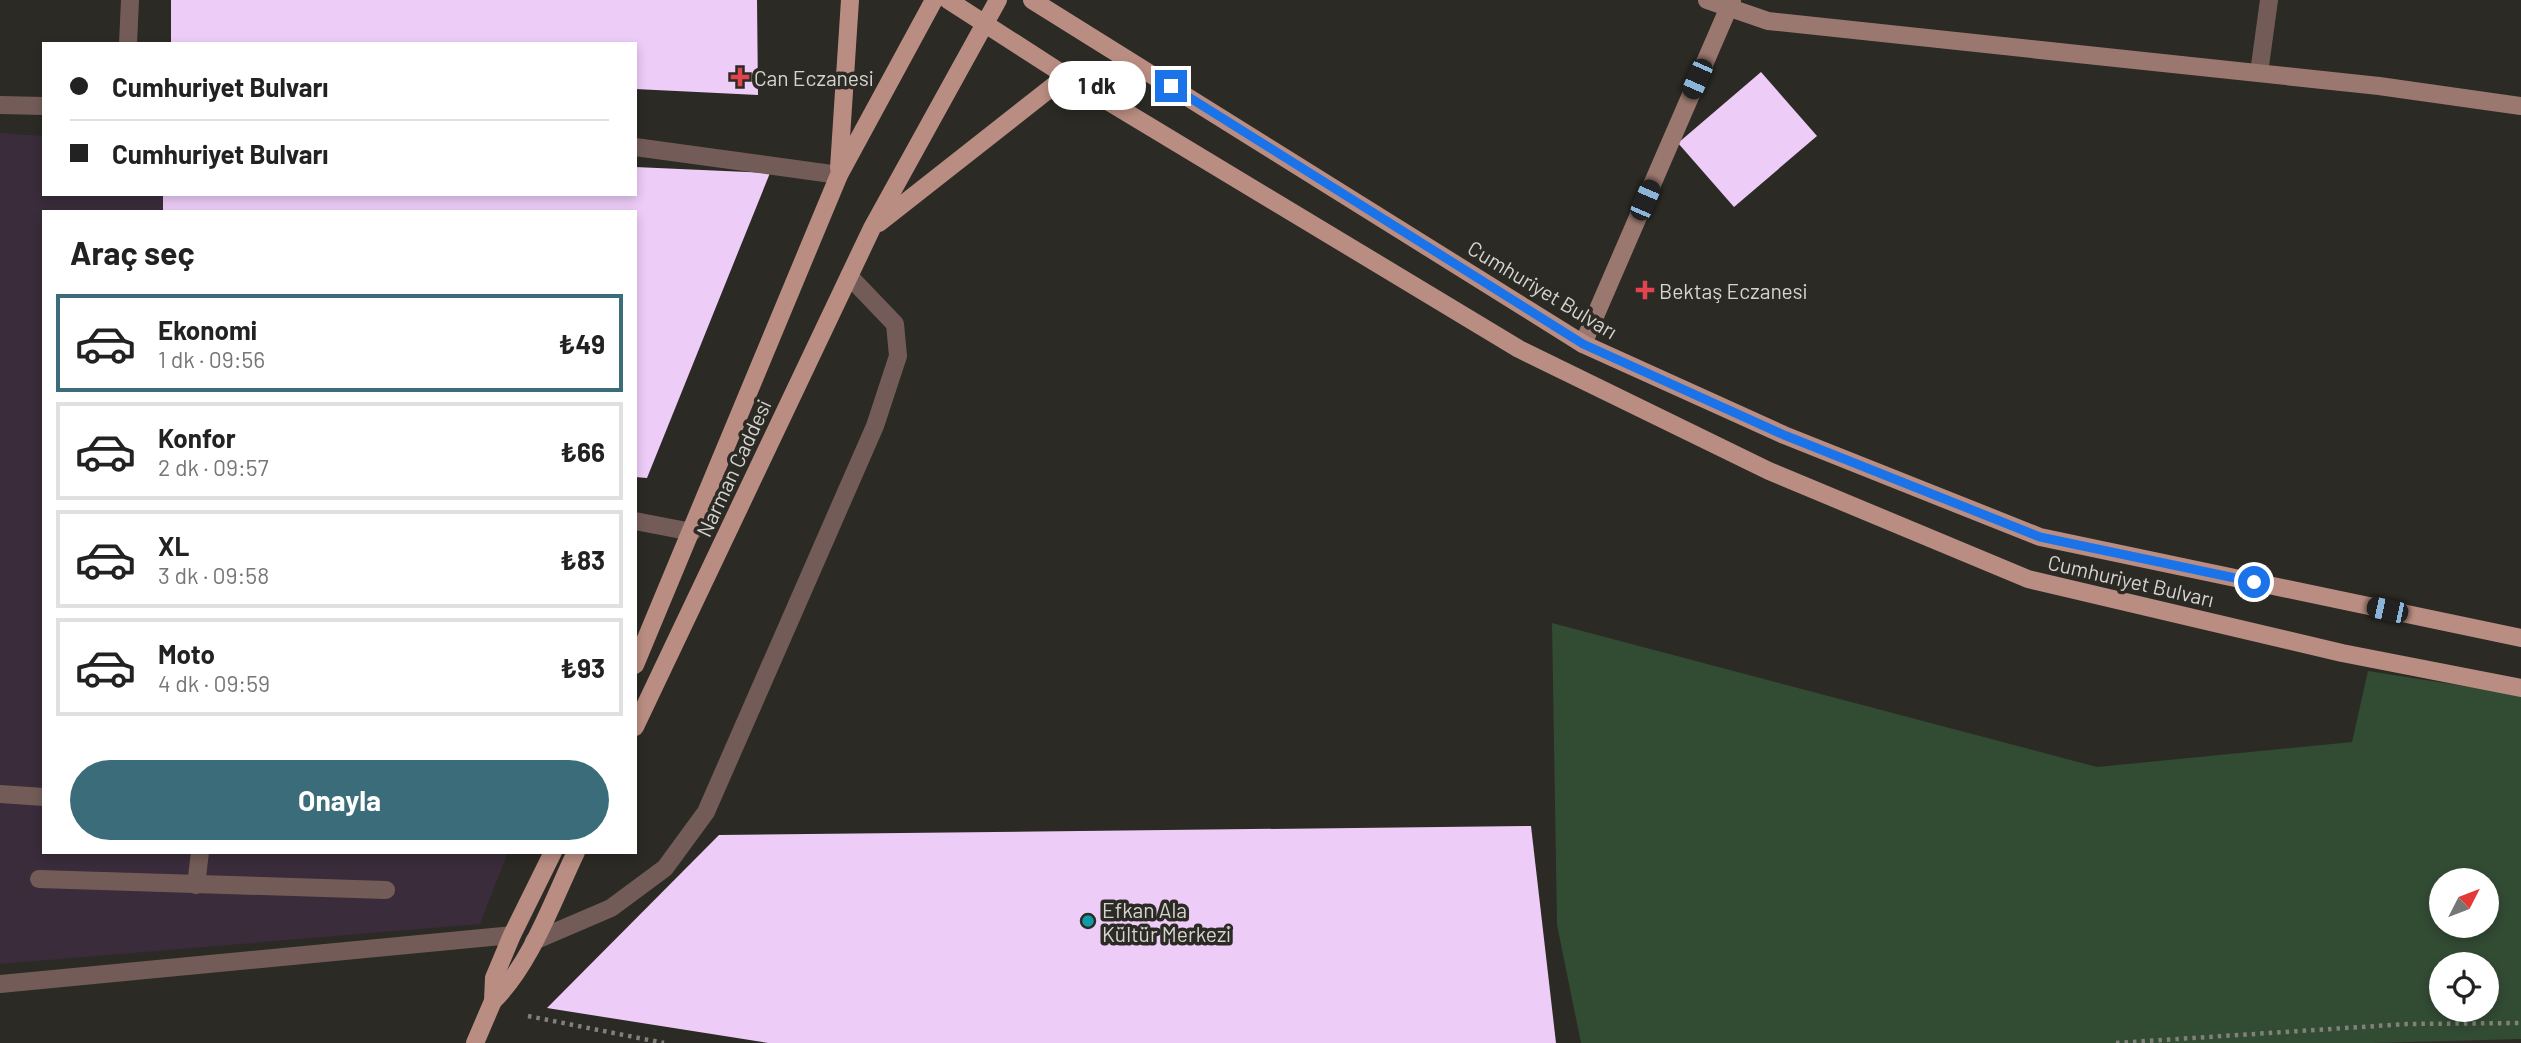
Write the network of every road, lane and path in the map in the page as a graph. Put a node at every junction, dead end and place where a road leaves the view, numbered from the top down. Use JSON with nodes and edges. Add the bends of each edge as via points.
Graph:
{"nodes":[{"id":1,"x":130,"y":0,"type":"edge"},
{"id":2,"x":850,"y":0,"type":"edge"},
{"id":3,"x":934,"y":0,"type":"edge"},
{"id":4,"x":948,"y":0,"type":"edge"},
{"id":5,"x":998,"y":0,"type":"edge"},
{"id":6,"x":1032,"y":0,"type":"edge"},
{"id":7,"x":1707,"y":0,"type":"edge"},
{"id":8,"x":2269,"y":0,"type":"edge"},
{"id":9,"x":1730,"y":4,"type":"edge"},
{"id":10,"x":985,"y":24,"type":"junction"},
{"id":11,"x":128,"y":42,"type":"edge"},
{"id":12,"x":2259,"y":73,"type":"junction"},
{"id":13,"x":1066,"y":76,"type":"junction"},
{"id":14,"x":0,"y":105,"type":"edge"},
{"id":15,"x":42,"y":106,"type":"edge"},
{"id":16,"x":2521,"y":106,"type":"edge"},
{"id":17,"x":637,"y":147,"type":"edge"},
{"id":18,"x":839,"y":175,"type":"junction"},
{"id":19,"x":873,"y":228,"type":"junction"},
{"id":20,"x":849,"y":276,"type":"junction"},
{"id":21,"x":1583,"y":344,"type":"junction"},
{"id":22,"x":637,"y":521,"type":"edge"},
{"id":23,"x":692,"y":532,"type":"junction"},
{"id":24,"x":2521,"y":638,"type":"edge"},
{"id":25,"x":637,"y":660,"type":"edge"},
{"id":26,"x":2521,"y":688,"type":"edge"},
{"id":27,"x":637,"y":723,"type":"edge"},
{"id":28,"x":0,"y":794,"type":"edge"},
{"id":29,"x":42,"y":797,"type":"edge"},
{"id":30,"x":200,"y":854,"type":"edge"},
{"id":31,"x":552,"y":854,"type":"edge"},
{"id":32,"x":575,"y":854,"type":"edge"},
{"id":33,"x":39,"y":879,"type":"dead end"},
{"id":34,"x":196,"y":885,"type":"junction"},
{"id":35,"x":386,"y":890,"type":"dead end"},
{"id":36,"x":512,"y":935,"type":"junction"},
{"id":37,"x":534,"y":941,"type":"junction"},
{"id":38,"x":0,"y":984,"type":"edge"},
{"id":39,"x":494,"y":1001,"type":"junction"},
{"id":40,"x":528,"y":1016,"type":"dead end"},
{"id":41,"x":2521,"y":1023,"type":"edge"},
{"id":42,"x":475,"y":1043,"type":"edge"},
{"id":43,"x":664,"y":1043,"type":"edge"},
{"id":44,"x":2116,"y":1043,"type":"edge"}],
"edges":[{"from":1,"to":11,"type":"street"},
{"from":2,"to":18,"type":"main road","name":"Narman Caddesi"},
{"from":3,"to":18,"type":"main road","name":"Narman Caddesi"},
{"from":4,"to":10,"type":"main road","name":"Cumhuriyet Bulvarı"},
{"from":5,"to":10,"type":"main road","name":"Narman Caddesi"},
{"from":6,"to":21,"type":"main road","name":"Cumhuriyet Bulvarı"},
{"from":7,"to":9,"type":"street"},
{"from":8,"to":12,"type":"street"},
{"from":9,"to":12,"type":"street","via":[[1768,21]]},
{"from":9,"to":21,"type":"street"},
{"from":10,"to":13,"type":"main road","name":"Cumhuriyet Bulvarı"},
{"from":10,"to":19,"type":"main road","name":"Narman Caddesi"},
{"from":12,"to":16,"type":"street"},
{"from":13,"to":19,"type":"main road","name":"Narman Caddesi"},
{"from":13,"to":26,"type":"main road","name":"Cumhuriyet Bulvarı","via":[[1520,349],[1769,471],[2028,579],[2342,653]]},
{"from":14,"to":15,"type":"street"},
{"from":17,"to":18,"type":"street"},
{"from":18,"to":23,"type":"main road","name":"Narman Caddesi"},
{"from":19,"to":20,"type":"main road","name":"Narman Caddesi"},
{"from":20,"to":27,"type":"main road","name":"Narman Caddesi"},
{"from":20,"to":37,"type":"street","via":[[895,324],[898,356],[875,426],[706,811],[665,867],[611,908]]},
{"from":21,"to":24,"type":"main road","name":"Cumhuriyet Bulvarı","via":[[1784,435],[2040,537]]},
{"from":22,"to":23,"type":"street"},
{"from":23,"to":25,"type":"main road","name":"Narman Caddesi"},
{"from":28,"to":29,"type":"street"},
{"from":30,"to":34,"type":"street"},
{"from":31,"to":36,"type":"main road"},
{"from":32,"to":37,"type":"main road"},
{"from":33,"to":34,"type":"street"},
{"from":34,"to":35,"type":"street"},
{"from":36,"to":38,"type":"street"},
{"from":36,"to":39,"type":"main road","via":[[494,978]]},
{"from":37,"to":39,"type":"main road","via":[[507,988]]},
{"from":39,"to":42,"type":"main road"},
{"from":40,"to":43,"type":"path"},
{"from":41,"to":44,"type":"path","via":[[2407,1024]]}]}
